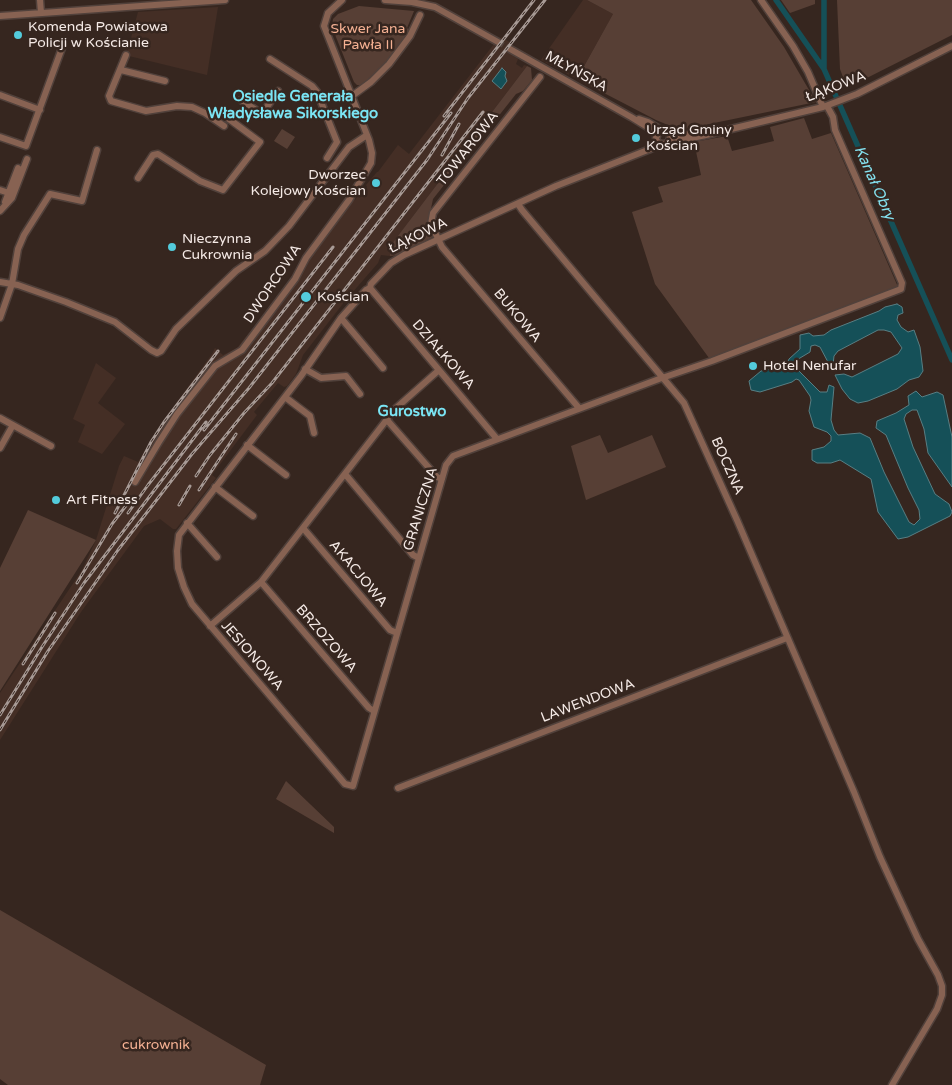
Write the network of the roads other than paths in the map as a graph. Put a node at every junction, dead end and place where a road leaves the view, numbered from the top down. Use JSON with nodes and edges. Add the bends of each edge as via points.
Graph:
{"nodes":[{"id":1,"x":40,"y":0,"type":"edge"},
{"id":2,"x":225,"y":0,"type":"edge"},
{"id":3,"x":342,"y":0,"type":"edge"},
{"id":4,"x":385,"y":0,"type":"edge"},
{"id":5,"x":761,"y":0,"type":"edge"},
{"id":6,"x":211,"y":1,"type":"edge"},
{"id":7,"x":412,"y":1,"type":"edge"},
{"id":8,"x":40,"y":13,"type":"junction"},
{"id":9,"x":420,"y":15,"type":"dead end"},
{"id":10,"x":0,"y":16,"type":"edge"},
{"id":11,"x":498,"y":42,"type":"tunnel mouth"},
{"id":12,"x":952,"y":46,"type":"edge"},
{"id":13,"x":62,"y":48,"type":"dead end"},
{"id":14,"x":510,"y":49,"type":"tunnel mouth"},
{"id":15,"x":126,"y":56,"type":"dead end"},
{"id":16,"x":270,"y":58,"type":"dead end"},
{"id":17,"x":121,"y":70,"type":"junction"},
{"id":18,"x":540,"y":77,"type":"dead end"},
{"id":19,"x":165,"y":81,"type":"dead end"},
{"id":20,"x":278,"y":92,"type":"dead end"},
{"id":21,"x":0,"y":95,"type":"edge"},
{"id":22,"x":352,"y":96,"type":"junction"},
{"id":23,"x":241,"y":100,"type":"dead end"},
{"id":24,"x":826,"y":106,"type":"junction"},
{"id":25,"x":40,"y":110,"type":"junction"},
{"id":26,"x":631,"y":116,"type":"junction"},
{"id":27,"x":228,"y":119,"type":"dead end"},
{"id":28,"x":224,"y":126,"type":"dead end"},
{"id":29,"x":722,"y":130,"type":"junction"},
{"id":30,"x":666,"y":132,"type":"junction"},
{"id":31,"x":367,"y":135,"type":"junction"},
{"id":32,"x":0,"y":137,"type":"edge"},
{"id":33,"x":657,"y":137,"type":"junction"},
{"id":34,"x":665,"y":143,"type":"junction"},
{"id":35,"x":650,"y":148,"type":"junction"},
{"id":36,"x":97,"y":150,"type":"dead end"},
{"id":37,"x":27,"y":158,"type":"dead end"},
{"id":38,"x":327,"y":158,"type":"dead end"},
{"id":39,"x":18,"y":168,"type":"dead end"},
{"id":40,"x":138,"y":178,"type":"dead end"},
{"id":41,"x":0,"y":190,"type":"edge"},
{"id":42,"x":9,"y":193,"type":"junction"},
{"id":43,"x":518,"y":204,"type":"junction"},
{"id":44,"x":0,"y":210,"type":"edge"},
{"id":45,"x":438,"y":240,"type":"junction"},
{"id":46,"x":0,"y":282,"type":"edge"},
{"id":47,"x":12,"y":284,"type":"junction"},
{"id":48,"x":370,"y":288,"type":"junction"},
{"id":49,"x":0,"y":318,"type":"edge"},
{"id":50,"x":341,"y":318,"type":"junction"},
{"id":51,"x":383,"y":368,"type":"dead end"},
{"id":52,"x":305,"y":369,"type":"junction"},
{"id":53,"x":439,"y":370,"type":"junction"},
{"id":54,"x":664,"y":377,"type":"junction"},
{"id":55,"x":360,"y":394,"type":"dead end"},
{"id":56,"x":285,"y":397,"type":"junction"},
{"id":57,"x":579,"y":408,"type":"junction"},
{"id":58,"x":0,"y":418,"type":"edge"},
{"id":59,"x":387,"y":420,"type":"junction"},
{"id":60,"x":13,"y":426,"type":"junction"},
{"id":61,"x":314,"y":434,"type":"dead end"},
{"id":62,"x":497,"y":439,"type":"junction"},
{"id":63,"x":51,"y":446,"type":"dead end"},
{"id":64,"x":247,"y":446,"type":"junction"},
{"id":65,"x":0,"y":448,"type":"edge"},
{"id":66,"x":345,"y":474,"type":"junction"},
{"id":67,"x":286,"y":475,"type":"dead end"},
{"id":68,"x":442,"y":479,"type":"junction"},
{"id":69,"x":136,"y":482,"type":"dead end"},
{"id":70,"x":215,"y":487,"type":"junction"},
{"id":71,"x":253,"y":516,"type":"dead end"},
{"id":72,"x":187,"y":523,"type":"junction"},
{"id":73,"x":303,"y":528,"type":"junction"},
{"id":74,"x":216,"y":557,"type":"dead end"},
{"id":75,"x":419,"y":558,"type":"junction"},
{"id":76,"x":261,"y":582,"type":"junction"},
{"id":77,"x":210,"y":626,"type":"junction"},
{"id":78,"x":397,"y":633,"type":"junction"},
{"id":79,"x":787,"y":638,"type":"junction"},
{"id":80,"x":374,"y":712,"type":"junction"},
{"id":81,"x":353,"y":786,"type":"joint"},
{"id":82,"x":398,"y":788,"type":"dead end"},
{"id":83,"x":892,"y":1085,"type":"edge"}],
"edges":[{"from":1,"to":8,"type":"street"},
{"from":2,"to":6,"type":"street"},
{"from":3,"to":22,"type":"street","name":"DWORCOWA","via":[[328,13],[324,26]]},
{"from":4,"to":7,"type":"street"},
{"from":5,"to":24,"type":"street","via":[[798,55]]},
{"from":6,"to":8,"type":"street"},
{"from":7,"to":11,"type":"street","via":[[435,7]]},
{"from":8,"to":10,"type":"street"},
{"from":9,"to":22,"type":"street","via":[[410,36],[389,64]]},
{"from":12,"to":24,"type":"street","name":"ŁĄKOWA","via":[[849,98]]},
{"from":13,"to":25,"type":"street"},
{"from":14,"to":26,"type":"street","name":"MŁYŃSKA"},
{"from":15,"to":17,"type":"street"},
{"from":16,"to":38,"type":"street","via":[[317,92],[337,142]]},
{"from":17,"to":19,"type":"street"},
{"from":17,"to":28,"type":"street","via":[[111,100],[146,111],[192,107]]},
{"from":18,"to":45,"type":"street","name":"TOWAROWA","via":[[434,213],[431,224]]},
{"from":20,"to":23,"type":"street","via":[[262,114]]},
{"from":21,"to":25,"type":"street"},
{"from":22,"to":31,"type":"street","name":"DWORCOWA"},
{"from":24,"to":29,"type":"street","name":"ŁĄKOWA"},
{"from":24,"to":54,"type":"street","name":"GRANICZNA","via":[[902,283],[901,289]]},
{"from":25,"to":32,"type":"street","via":[[26,146]]},
{"from":26,"to":30,"type":"street","name":"MŁYŃSKA"},
{"from":26,"to":33,"type":"street","name":"MŁYŃSKA"},
{"from":27,"to":40,"type":"street","via":[[260,142],[223,190],[200,181],[158,154],[153,155]]},
{"from":29,"to":30,"type":"street","name":"ŁĄKOWA","via":[[682,135]]},
{"from":29,"to":34,"type":"street","name":"ŁĄKOWA"},
{"from":30,"to":33,"type":"street","via":[[659,132]]},
{"from":30,"to":34,"type":"street","via":[[670,138]]},
{"from":31,"to":47,"type":"street","name":"DWORCOWA","via":[[349,147],[289,226],[265,251],[222,284],[176,329],[157,353],[115,322]]},
{"from":31,"to":69,"type":"street","name":"DWORCOWA","via":[[371,163],[349,200],[242,350],[215,366],[177,414]]},
{"from":33,"to":34,"type":"street","via":[[659,142]]},
{"from":33,"to":35,"type":"street"},
{"from":34,"to":35,"type":"street","name":"ŁĄKOWA"},
{"from":35,"to":43,"type":"street","name":"ŁĄKOWA"},
{"from":36,"to":47,"type":"street","via":[[82,201],[50,194],[18,249]]},
{"from":37,"to":44,"type":"street","via":[[12,198]]},
{"from":39,"to":42,"type":"street"},
{"from":41,"to":42,"type":"street"},
{"from":42,"to":44,"type":"street"},
{"from":43,"to":45,"type":"street","name":"ŁĄKOWA"},
{"from":43,"to":54,"type":"street","name":"BOCZNA"},
{"from":45,"to":48,"type":"street","name":"ŁĄKOWA","via":[[396,259]]},
{"from":45,"to":57,"type":"street","name":"BUKOWA"},
{"from":46,"to":47,"type":"street"},
{"from":47,"to":49,"type":"street"},
{"from":48,"to":50,"type":"street","name":"ŁĄKOWA"},
{"from":48,"to":53,"type":"street","name":"DZIAŁKOWA"},
{"from":50,"to":51,"type":"street"},
{"from":50,"to":52,"type":"street","name":"ŁĄKOWA"},
{"from":52,"to":55,"type":"street","via":[[321,378],[346,376]]},
{"from":52,"to":56,"type":"street","name":"ŁĄKOWA"},
{"from":53,"to":59,"type":"street","via":[[406,398]]},
{"from":53,"to":62,"type":"street","name":"DZIAŁKOWA"},
{"from":54,"to":57,"type":"street","name":"GRANICZNA"},
{"from":54,"to":79,"type":"street","name":"BOCZNA","via":[[692,418]]},
{"from":56,"to":61,"type":"street","via":[[312,418]]},
{"from":56,"to":64,"type":"street","name":"ŁĄKOWA"},
{"from":57,"to":62,"type":"street","name":"GRANICZNA"},
{"from":58,"to":60,"type":"street"},
{"from":59,"to":66,"type":"street"},
{"from":59,"to":68,"type":"street"},
{"from":60,"to":63,"type":"street"},
{"from":60,"to":65,"type":"street"},
{"from":62,"to":68,"type":"street","name":"GRANICZNA","via":[[453,456]]},
{"from":64,"to":67,"type":"street"},
{"from":64,"to":70,"type":"street","name":"ŁĄKOWA"},
{"from":66,"to":73,"type":"street"},
{"from":66,"to":75,"type":"street","via":[[413,555]]},
{"from":68,"to":75,"type":"street","name":"GRANICZNA"},
{"from":70,"to":71,"type":"street"},
{"from":70,"to":72,"type":"street","name":"ŁĄKOWA"},
{"from":72,"to":74,"type":"street"},
{"from":72,"to":77,"type":"street","name":"JESIONOWA","via":[[178,537],[178,568],[187,596]]},
{"from":73,"to":76,"type":"street"},
{"from":73,"to":78,"type":"street","name":"AKACJOWA","via":[[390,630]]},
{"from":75,"to":78,"type":"street","name":"GRANICZNA"},
{"from":76,"to":77,"type":"street"},
{"from":76,"to":80,"type":"street","name":"BRZOZOWA"},
{"from":77,"to":81,"type":"street","name":"JESIONOWA","via":[[345,784]]},
{"from":78,"to":80,"type":"street","name":"GRANICZNA"},
{"from":79,"to":82,"type":"street","name":"LAWENDOWA"},
{"from":79,"to":83,"type":"street","name":"BOCZNA","via":[[880,857],[942,986],[937,1009]]},
{"from":80,"to":81,"type":"street","name":"GRANICZNA"}]}
